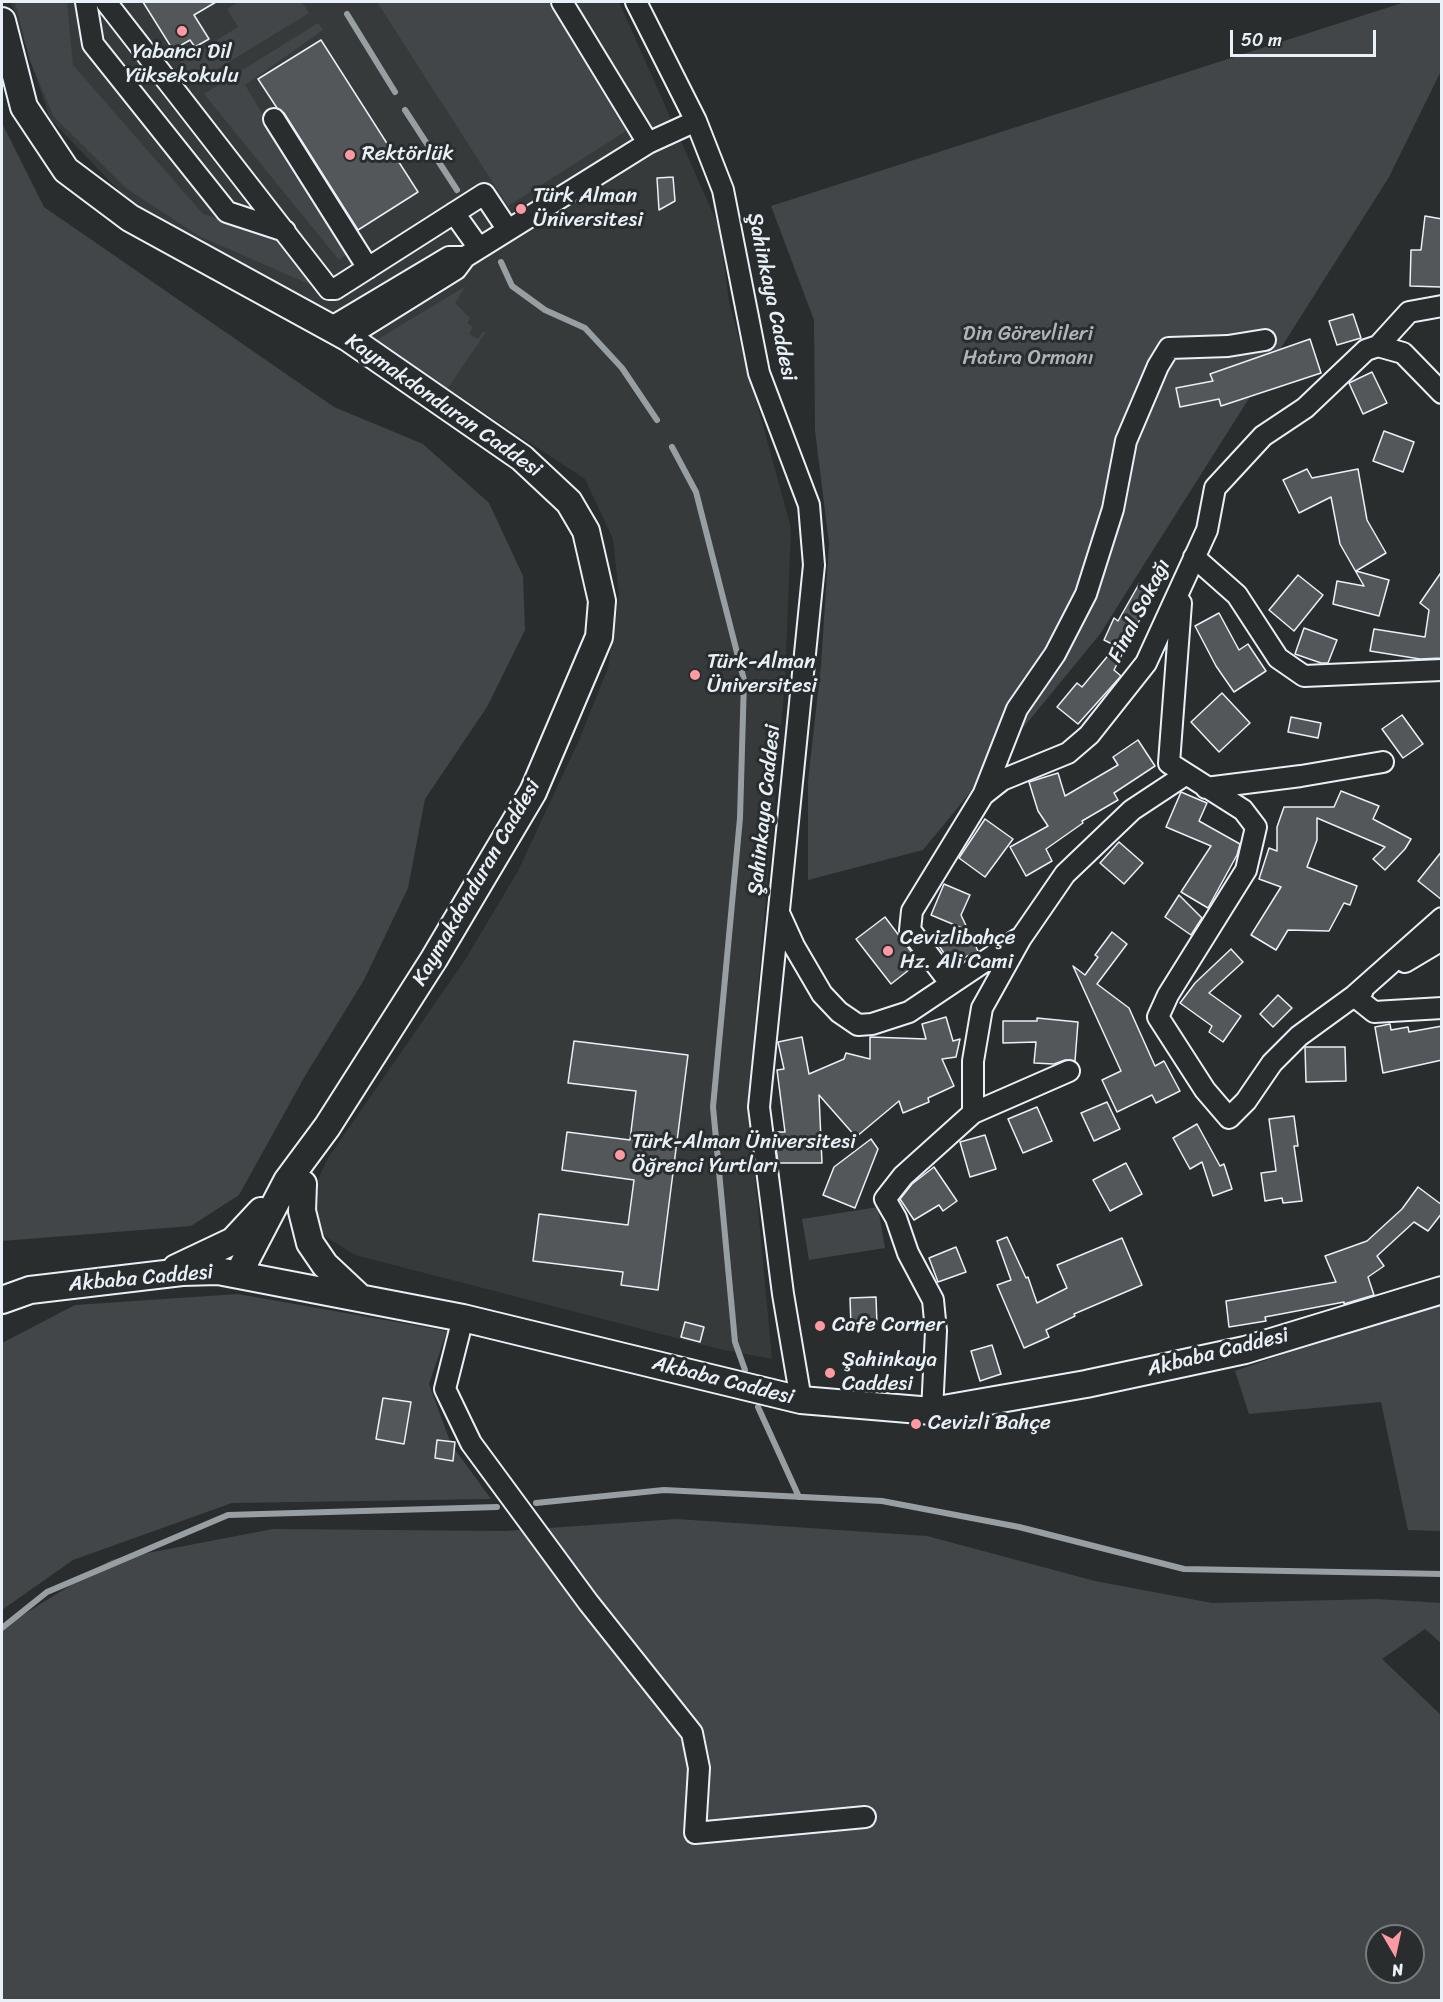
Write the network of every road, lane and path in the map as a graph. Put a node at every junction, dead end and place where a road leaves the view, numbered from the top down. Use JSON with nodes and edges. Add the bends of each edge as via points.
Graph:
{"nodes":[{"id":1,"x":86,"y":2,"type":"edge"},
{"id":2,"x":106,"y":2,"type":"edge"},
{"id":3,"x":562,"y":2,"type":"edge"},
{"id":4,"x":636,"y":2,"type":"edge"},
{"id":5,"x":2,"y":21,"type":"edge"},
{"id":6,"x":274,"y":119,"type":"dead end"},
{"id":7,"x":696,"y":121,"type":"junction"},
{"id":8,"x":648,"y":143,"type":"junction"},
{"id":9,"x":454,"y":213,"type":"junction"},
{"id":10,"x":508,"y":230,"type":"junction"},
{"id":11,"x":285,"y":231,"type":"junction"},
{"id":12,"x":472,"y":253,"type":"junction"},
{"id":13,"x":368,"y":267,"type":"junction"},
{"id":14,"x":1442,"y":306,"type":"edge"},
{"id":15,"x":339,"y":333,"type":"junction"},
{"id":16,"x":1265,"y":340,"type":"dead end"},
{"id":17,"x":1378,"y":346,"type":"junction"},
{"id":18,"x":1442,"y":393,"type":"edge"},
{"id":19,"x":1194,"y":557,"type":"junction"},
{"id":20,"x":1183,"y":582,"type":"junction"},
{"id":21,"x":1442,"y":670,"type":"edge"},
{"id":22,"x":1383,"y":762,"type":"dead end"},
{"id":23,"x":1185,"y":776,"type":"junction"},
{"id":24,"x":1206,"y":788,"type":"junction"},
{"id":25,"x":983,"y":795,"type":"junction"},
{"id":26,"x":778,"y":912,"type":"junction"},
{"id":27,"x":1442,"y":918,"type":"edge"},
{"id":28,"x":1021,"y":938,"type":"junction"},
{"id":29,"x":1442,"y":940,"type":"edge"},
{"id":30,"x":950,"y":983,"type":"junction"},
{"id":31,"x":1354,"y":996,"type":"junction"},
{"id":32,"x":1442,"y":1008,"type":"edge"},
{"id":33,"x":1069,"y":1071,"type":"dead end"},
{"id":34,"x":973,"y":1113,"type":"junction"},
{"id":35,"x":295,"y":1183,"type":"junction"},
{"id":36,"x":166,"y":1274,"type":"junction"},
{"id":37,"x":250,"y":1275,"type":"junction"},
{"id":38,"x":1442,"y":1290,"type":"edge"},
{"id":39,"x":360,"y":1297,"type":"junction"},
{"id":40,"x":2,"y":1300,"type":"edge"},
{"id":41,"x":463,"y":1318,"type":"junction"},
{"id":42,"x":801,"y":1400,"type":"junction"},
{"id":43,"x":932,"y":1411,"type":"junction"},
{"id":44,"x":865,"y":1817,"type":"dead end"}],
"edges":[{"from":1,"to":11,"type":"street","via":[[93,44],[227,213]]},
{"from":2,"to":11,"type":"street"},
{"from":3,"to":8,"type":"street"},
{"from":4,"to":7,"type":"street","name":"Şahinkaya Caddesi"},
{"from":5,"to":15,"type":"main road","name":"Kaymakdonduran Caddesi","via":[[24,106],[66,170],[130,218]]},
{"from":6,"to":13,"type":"street"},
{"from":7,"to":8,"type":"street"},
{"from":7,"to":26,"type":"street","name":"Şahinkaya Caddesi","via":[[723,190],[759,373],[809,505],[814,565]]},
{"from":8,"to":10,"type":"street"},
{"from":9,"to":10,"type":"street","via":[[484,194]]},
{"from":9,"to":12,"type":"street"},
{"from":9,"to":13,"type":"street"},
{"from":10,"to":12,"type":"street"},
{"from":11,"to":13,"type":"street","via":[[329,289]]},
{"from":12,"to":15,"type":"street","via":[[449,257]]},
{"from":14,"to":17,"type":"street","name":"Final Sokağı","via":[[1409,312]]},
{"from":15,"to":35,"type":"main road","name":"Kaymakdonduran Caddesi","via":[[522,458],[569,502],[586,531],[602,601],[598,637],[533,792]]},
{"from":16,"to":25,"type":"street","via":[[1169,348],[1126,441],[1113,509],[1086,594],[1055,654],[1017,709]]},
{"from":17,"to":18,"type":"street","via":[[1403,353]]},
{"from":17,"to":19,"type":"street","name":"Final Sokağı","via":[[1366,350],[1305,408],[1263,436],[1215,488],[1207,530]]},
{"from":19,"to":20,"type":"street","name":"Final Sokağı"},
{"from":19,"to":21,"type":"street","via":[[1237,595],[1278,658],[1304,676]]},
{"from":20,"to":23,"type":"street","via":[[1169,763]]},
{"from":20,"to":25,"type":"street","name":"Final Sokağı","via":[[1146,663],[1089,735],[1068,753],[1002,780]]},
{"from":22,"to":24,"type":"street"},
{"from":23,"to":24,"type":"street"},
{"from":23,"to":28,"type":"street","via":[[1132,810],[1065,874]]},
{"from":24,"to":31,"type":"street","via":[[1243,810],[1256,827],[1246,870],[1158,1017],[1206,1090],[1229,1118],[1299,1036]]},
{"from":25,"to":30,"type":"street","name":"Final Sokağı","via":[[912,911],[910,930]]},
{"from":26,"to":30,"type":"street","via":[[822,994],[858,1024],[872,1024],[909,1012]]},
{"from":26,"to":42,"type":"street","name":"Şahinkaya Caddesi","via":[[759,1107]]},
{"from":27,"to":31,"type":"street"},
{"from":28,"to":30,"type":"street"},
{"from":28,"to":34,"type":"street","via":[[982,1008],[973,1060]]},
{"from":29,"to":31,"type":"street"},
{"from":31,"to":32,"type":"street","via":[[1374,1012]]},
{"from":33,"to":34,"type":"street"},
{"from":34,"to":43,"type":"street","via":[[903,1176],[885,1199],[933,1300],[936,1331]]},
{"from":35,"to":36,"type":"main road","via":[[241,1235]]},
{"from":35,"to":37,"type":"main road"},
{"from":35,"to":39,"type":"main road","via":[[310,1244],[325,1265]]},
{"from":36,"to":37,"type":"main road","name":"Akbaba Caddesi","via":[[218,1271]]},
{"from":36,"to":40,"type":"main road","name":"Akbaba Caddesi","via":[[30,1290]]},
{"from":37,"to":39,"type":"main road","name":"Akbaba Caddesi"},
{"from":38,"to":43,"type":"main road","name":"Akbaba Caddesi","via":[[1245,1350]]},
{"from":39,"to":41,"type":"main road","name":"Akbaba Caddesi"},
{"from":41,"to":42,"type":"main road","name":"Akbaba Caddesi"},
{"from":41,"to":44,"type":"street","via":[[445,1389],[471,1443],[588,1602],[692,1733],[699,1768],[695,1833]]},
{"from":42,"to":43,"type":"main road","name":"Akbaba Caddesi"}]}
